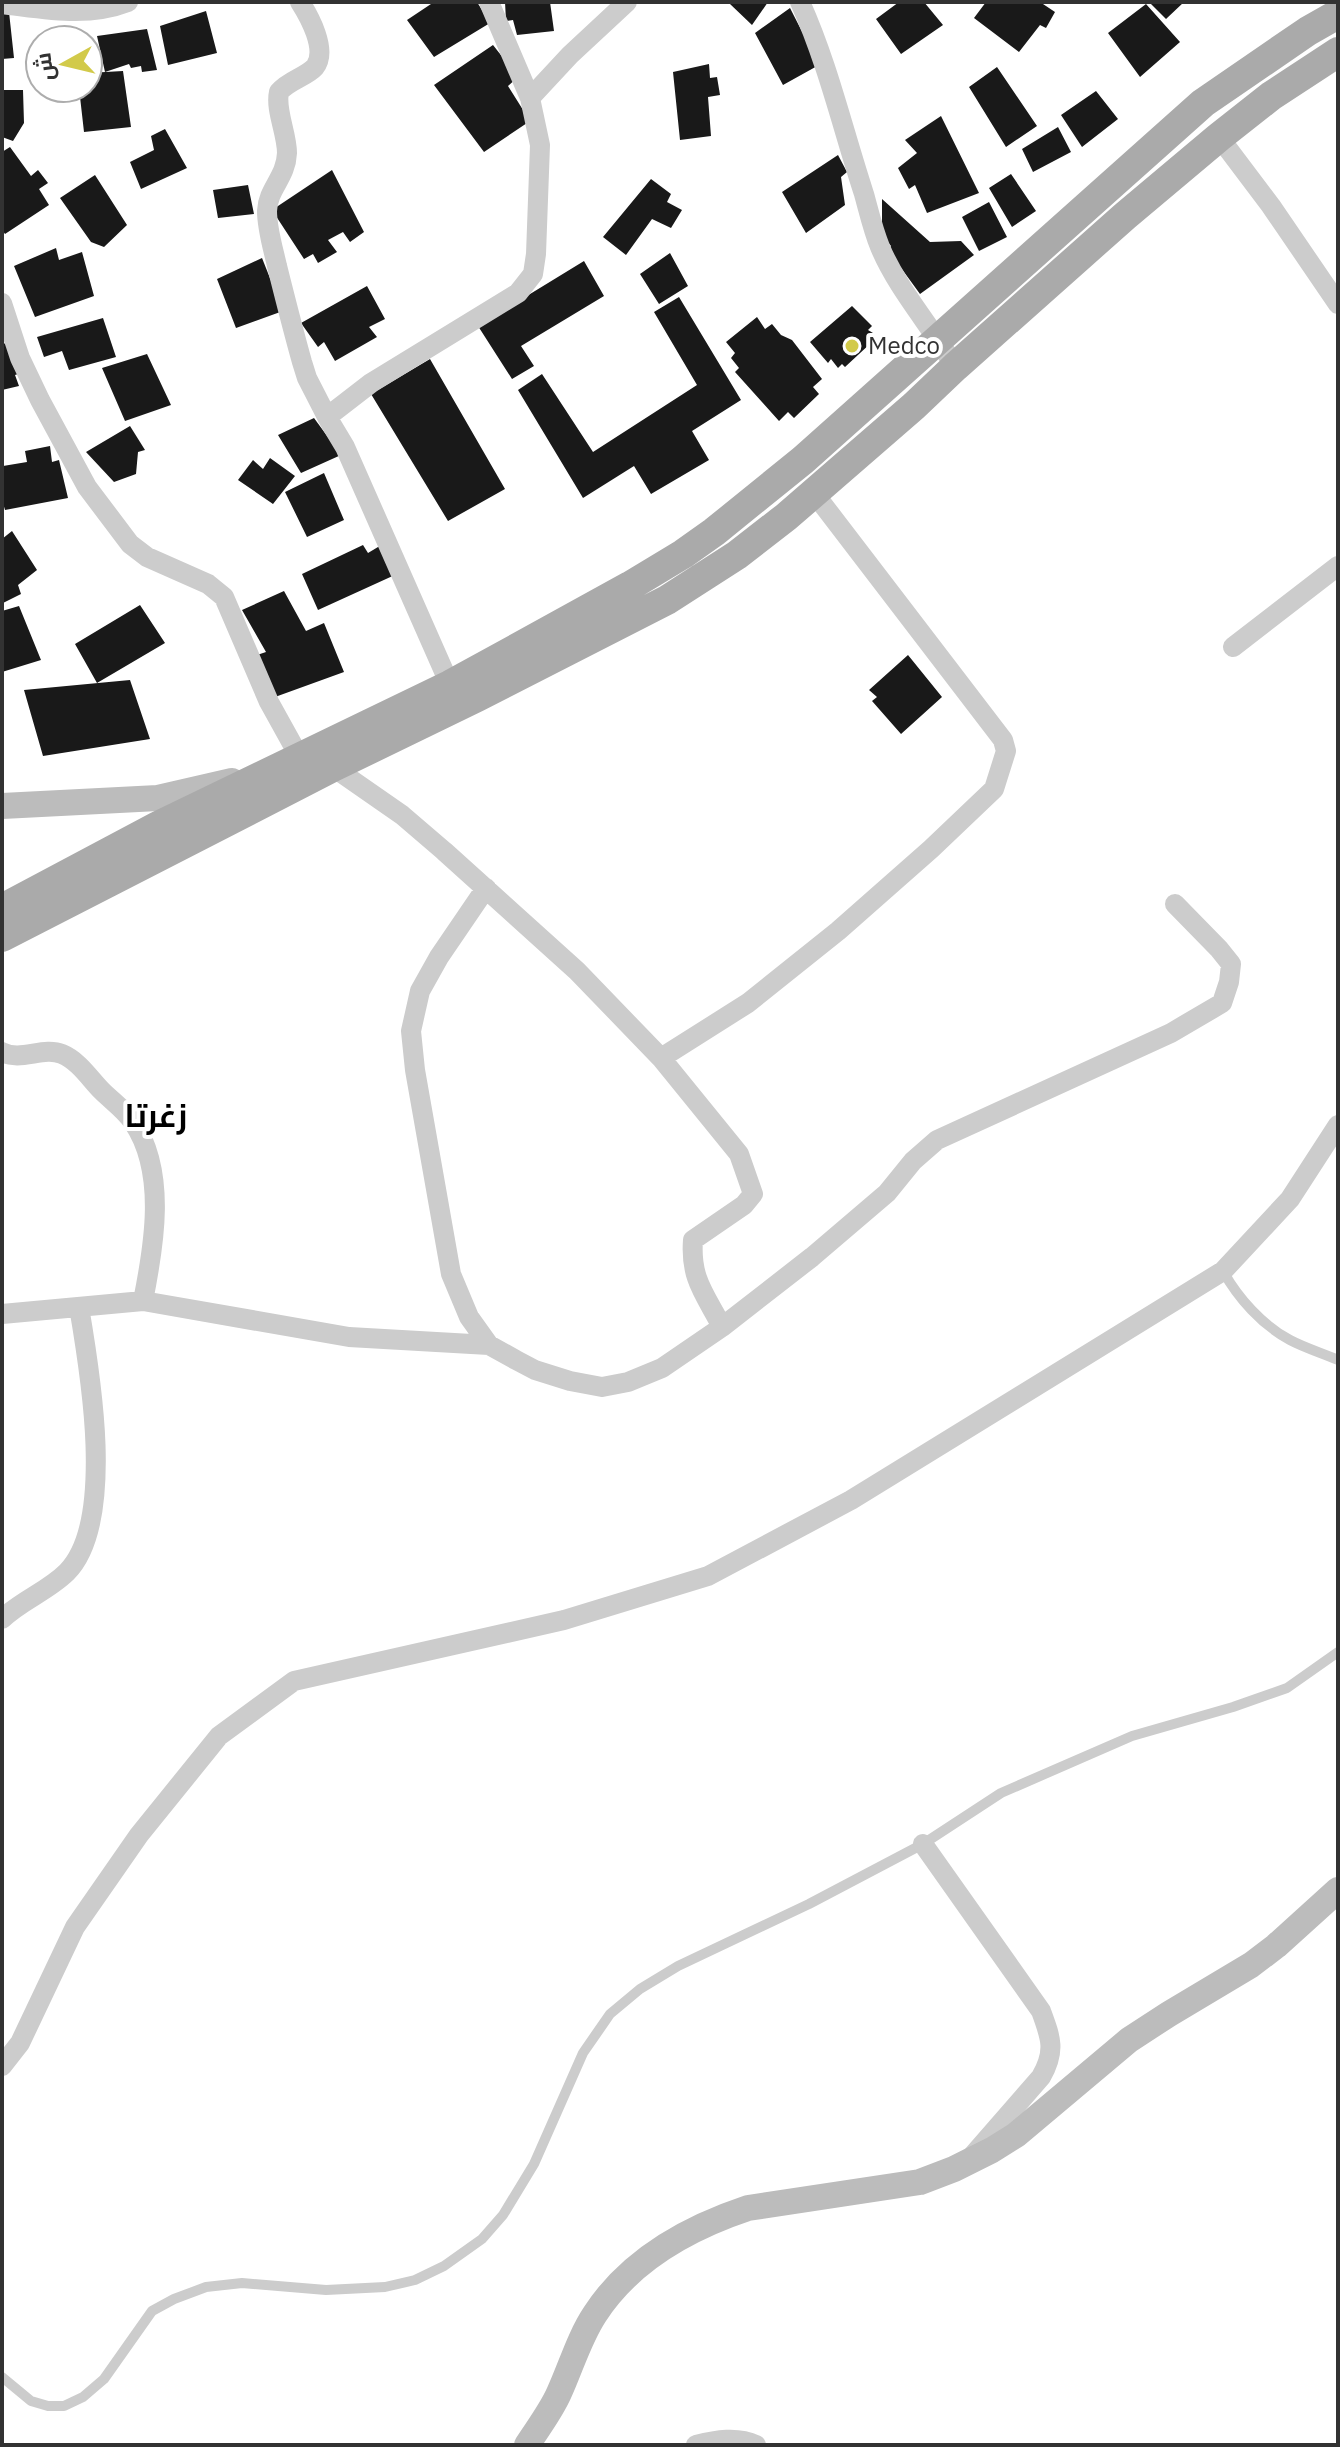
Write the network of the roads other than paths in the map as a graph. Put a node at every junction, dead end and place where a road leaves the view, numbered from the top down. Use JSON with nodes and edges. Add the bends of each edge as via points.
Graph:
{"nodes":[{"id":1,"x":128,"y":2,"type":"edge"},
{"id":2,"x":300,"y":2,"type":"edge"},
{"id":3,"x":489,"y":2,"type":"edge"},
{"id":4,"x":627,"y":2,"type":"edge"},
{"id":5,"x":800,"y":2,"type":"edge"},
{"id":6,"x":2,"y":4,"type":"edge"},
{"id":7,"x":1338,"y":14,"type":"edge"},
{"id":8,"x":1338,"y":52,"type":"edge"},
{"id":9,"x":530,"y":98,"type":"junction"},
{"id":10,"x":1219,"y":137,"type":"junction"},
{"id":11,"x":2,"y":303,"type":"edge"},
{"id":12,"x":1338,"y":304,"type":"edge"},
{"id":13,"x":939,"y":340,"type":"junction"},
{"id":14,"x":955,"y":367,"type":"junction"},
{"id":15,"x":327,"y":417,"type":"junction"},
{"id":16,"x":814,"y":493,"type":"junction"},
{"id":17,"x":1338,"y":566,"type":"edge"},
{"id":18,"x":1233,"y":647,"type":"dead end"},
{"id":19,"x":450,"y":685,"type":"junction"},
{"id":20,"x":288,"y":764,"type":"junction"},
{"id":21,"x":333,"y":767,"type":"junction"},
{"id":22,"x":2,"y":806,"type":"edge"},
{"id":23,"x":164,"y":839,"type":"junction"},
{"id":24,"x":486,"y":888,"type":"junction"},
{"id":25,"x":1175,"y":904,"type":"dead end"},
{"id":26,"x":2,"y":909,"type":"edge"},
{"id":27,"x":2,"y":937,"type":"edge"},
{"id":28,"x":2,"y":1052,"type":"edge"},
{"id":29,"x":661,"y":1058,"type":"junction"},
{"id":30,"x":1338,"y":1125,"type":"edge"},
{"id":31,"x":1223,"y":1271,"type":"junction"},
{"id":32,"x":143,"y":1301,"type":"junction"},
{"id":33,"x":79,"y":1307,"type":"junction"},
{"id":34,"x":2,"y":1314,"type":"edge"},
{"id":35,"x":722,"y":1327,"type":"junction"},
{"id":36,"x":489,"y":1345,"type":"junction"},
{"id":37,"x":1338,"y":1360,"type":"edge"},
{"id":38,"x":2,"y":1619,"type":"edge"},
{"id":39,"x":1338,"y":1652,"type":"edge"},
{"id":40,"x":923,"y":1844,"type":"junction"},
{"id":41,"x":1338,"y":1890,"type":"edge"},
{"id":42,"x":2,"y":2066,"type":"edge"},
{"id":43,"x":954,"y":2169,"type":"junction"},
{"id":44,"x":2,"y":2377,"type":"edge"},
{"id":45,"x":527,"y":2445,"type":"edge"},
{"id":46,"x":696,"y":2445,"type":"edge"},
{"id":47,"x":756,"y":2445,"type":"edge"}],
"edges":[{"from":1,"to":6,"type":"street","via":[[108,10],[72,12]]},
{"from":2,"to":15,"type":"street","via":[[311,20],[319,56],[315,67],[286,83],[277,97],[287,159],[267,211],[302,362]]},
{"from":3,"to":9,"type":"street"},
{"from":4,"to":9,"type":"street"},
{"from":5,"to":13,"type":"street","via":[[880,247]]},
{"from":7,"to":13,"type":"main road","via":[[1203,103]]},
{"from":8,"to":10,"type":"main road"},
{"from":9,"to":15,"type":"street","via":[[540,145],[533,274],[518,293],[371,383]]},
{"from":10,"to":12,"type":"street"},
{"from":10,"to":14,"type":"main road"},
{"from":11,"to":20,"type":"street","via":[[27,372],[87,487],[130,544],[224,597],[269,702]]},
{"from":13,"to":14,"type":"street"},
{"from":13,"to":19,"type":"main road","via":[[704,539]]},
{"from":14,"to":16,"type":"main road"},
{"from":15,"to":19,"type":"street"},
{"from":16,"to":21,"type":"main road","via":[[737,555],[667,600]]},
{"from":16,"to":29,"type":"street","via":[[1003,740],[1003,765],[994,789],[838,931],[748,1003]]},
{"from":17,"to":18,"type":"street"},
{"from":19,"to":20,"type":"main road"},
{"from":20,"to":22,"type":"street","via":[[158,798]]},
{"from":20,"to":23,"type":"main road"},
{"from":21,"to":23,"type":"main road"},
{"from":21,"to":24,"type":"street","via":[[402,815]]},
{"from":23,"to":26,"type":"main road"},
{"from":23,"to":27,"type":"main road"},
{"from":24,"to":29,"type":"street"},
{"from":24,"to":36,"type":"street","via":[[420,991],[411,1031],[451,1274],[469,1317]]},
{"from":25,"to":35,"type":"street","via":[[1231,964],[1222,1003],[1171,1033],[937,1140],[887,1193]]},
{"from":28,"to":32,"type":"street","via":[[63,1054],[134,1123],[150,1165],[156,1227]]},
{"from":29,"to":35,"type":"street","via":[[739,1154],[753,1194],[693,1240],[695,1277]]},
{"from":30,"to":31,"type":"street","via":[[1290,1199]]},
{"from":31,"to":37,"type":"lane","via":[[1250,1308],[1289,1340]]},
{"from":31,"to":42,"type":"street","via":[[851,1500],[708,1576],[564,1620],[294,1681],[219,1736],[139,1835],[75,1927],[20,2043]]},
{"from":32,"to":33,"type":"street"},
{"from":32,"to":36,"type":"street","via":[[349,1337]]},
{"from":33,"to":34,"type":"street"},
{"from":33,"to":38,"type":"street","via":[[90,1373],[93,1517],[85,1544],[68,1571]]},
{"from":35,"to":36,"type":"street","via":[[662,1368],[602,1387],[535,1370]]},
{"from":39,"to":40,"type":"lane","via":[[1287,1688],[1132,1736],[1001,1793]]},
{"from":40,"to":43,"type":"street","via":[[1041,2011],[1051,2037],[1041,2077],[974,2155]]},
{"from":40,"to":44,"type":"lane","via":[[678,1966],[610,2014],[583,2053],[534,2164],[503,2215],[482,2239],[444,2266],[385,2287],[206,2287],[152,2311],[104,2379],[64,2406],[31,2401]]},
{"from":41,"to":43,"type":"street","via":[[1251,1965],[1129,2040],[1016,2135]]},
{"from":43,"to":45,"type":"street","via":[[920,2182],[748,2208],[689,2232],[645,2259],[593,2316],[558,2395]]},
{"from":46,"to":47,"type":"street","via":[[737,2439]]}]}
